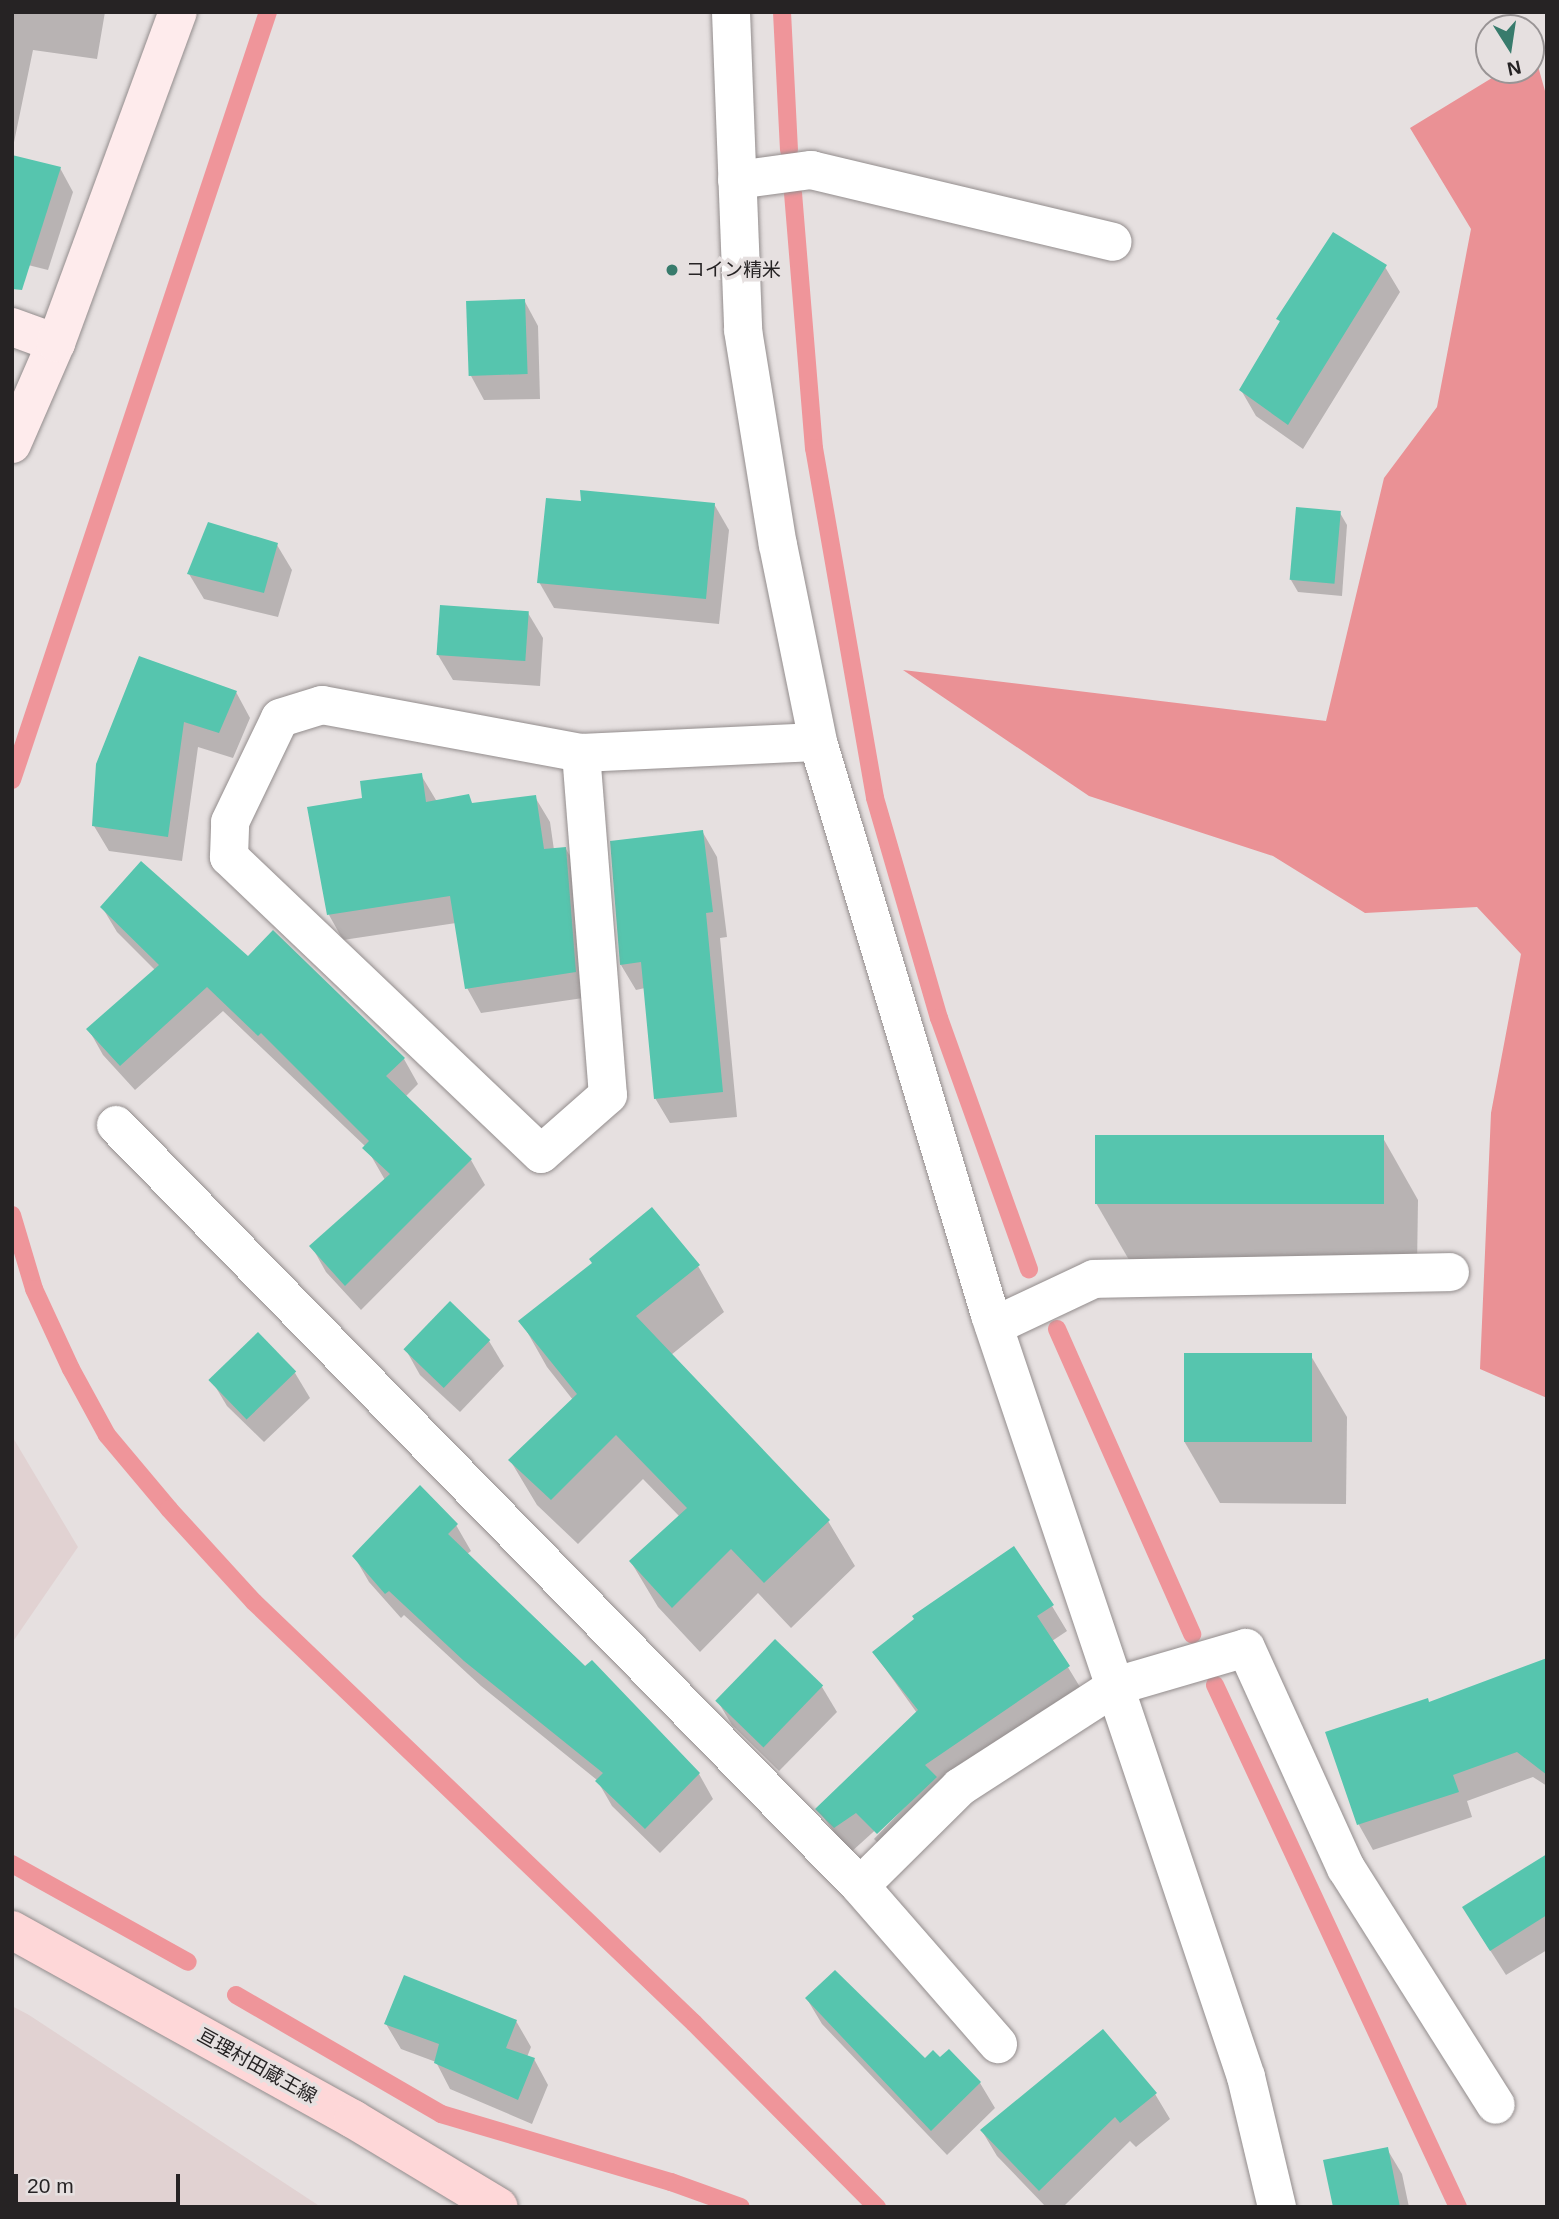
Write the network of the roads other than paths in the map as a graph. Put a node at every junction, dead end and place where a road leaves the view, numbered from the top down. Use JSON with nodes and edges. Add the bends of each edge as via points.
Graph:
{"nodes":[{"id":1,"x":178,"y":12,"type":"edge"},
{"id":2,"x":731,"y":12,"type":"edge"},
{"id":3,"x":737,"y":180,"type":"junction"},
{"id":4,"x":1113,"y":242,"type":"dead end"},
{"id":5,"x":12,"y":327,"type":"edge"},
{"id":6,"x":56,"y":343,"type":"junction"},
{"id":7,"x":12,"y":444,"type":"edge"},
{"id":8,"x":818,"y":742,"type":"junction"},
{"id":9,"x":581,"y":753,"type":"junction"},
{"id":10,"x":116,"y":1125,"type":"dead end"},
{"id":11,"x":1451,"y":1272,"type":"dead end"},
{"id":12,"x":994,"y":1326,"type":"junction"},
{"id":13,"x":1116,"y":1686,"type":"junction"},
{"id":14,"x":860,"y":1886,"type":"junction"},
{"id":15,"x":12,"y":1930,"type":"edge"},
{"id":16,"x":998,"y":2044,"type":"dead end"},
{"id":17,"x":1496,"y":2105,"type":"dead end"},
{"id":18,"x":499,"y":2207,"type":"edge"},
{"id":19,"x":1277,"y":2207,"type":"edge"}],
"edges":[{"from":1,"to":6,"type":"street"},
{"from":2,"to":3,"type":"street"},
{"from":3,"to":4,"type":"street","via":[[811,170]]},
{"from":3,"to":8,"type":"street","via":[[743,330],[778,545]]},
{"from":5,"to":6,"type":"street"},
{"from":6,"to":7,"type":"street"},
{"from":8,"to":9,"type":"street"},
{"from":8,"to":12,"type":"street"},
{"from":9,"to":9,"type":"street","via":[[608,1095],[541,1154],[229,857],[230,822],[280,718],[323,705]]},
{"from":10,"to":14,"type":"street"},
{"from":11,"to":12,"type":"street","via":[[1094,1279]]},
{"from":12,"to":13,"type":"street"},
{"from":13,"to":14,"type":"street","via":[[960,1787]]},
{"from":13,"to":17,"type":"street","via":[[1246,1648],[1346,1868]]},
{"from":13,"to":19,"type":"street","via":[[1246,2077]]},
{"from":14,"to":16,"type":"street"},
{"from":15,"to":18,"type":"main road","name":"亘理村田蔵王線","via":[[353,2119]]}]}
